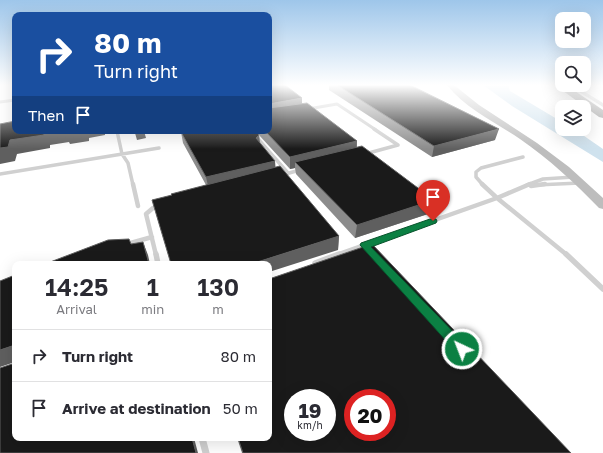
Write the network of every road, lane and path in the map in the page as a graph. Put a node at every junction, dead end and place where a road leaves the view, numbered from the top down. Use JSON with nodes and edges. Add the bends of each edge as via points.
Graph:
{"nodes":[{"id":1,"x":326,"y":106,"type":"edge"},
{"id":2,"x":340,"y":106,"type":"edge"},
{"id":3,"x":476,"y":106,"type":"edge"},
{"id":4,"x":588,"y":106,"type":"edge"},
{"id":5,"x":306,"y":110,"type":"edge"},
{"id":6,"x":603,"y":115,"type":"edge"},
{"id":7,"x":591,"y":116,"type":"edge"},
{"id":8,"x":603,"y":125,"type":"edge"},
{"id":9,"x":118,"y":134,"type":"edge"},
{"id":10,"x":254,"y":134,"type":"edge"},
{"id":11,"x":159,"y":148,"type":"dead end"},
{"id":12,"x":122,"y":154,"type":"junction"},
{"id":13,"x":361,"y":155,"type":"edge"},
{"id":14,"x":523,"y":157,"type":"dead end"},
{"id":15,"x":303,"y":169,"type":"edge"},
{"id":16,"x":288,"y":173,"type":"junction"},
{"id":17,"x":0,"y":174,"type":"edge"},
{"id":18,"x":274,"y":177,"type":"edge"},
{"id":19,"x":578,"y":180,"type":"junction"},
{"id":20,"x":528,"y":187,"type":"junction"},
{"id":21,"x":497,"y":198,"type":"junction"},
{"id":22,"x":164,"y":205,"type":"edge"},
{"id":23,"x":603,"y":205,"type":"edge"},
{"id":24,"x":138,"y":206,"type":"dead end"},
{"id":25,"x":152,"y":238,"type":"junction"},
{"id":26,"x":124,"y":245,"type":"edge"},
{"id":27,"x":364,"y":245,"type":"junction"},
{"id":28,"x":370,"y":251,"type":"edge"},
{"id":29,"x":157,"y":261,"type":"edge"},
{"id":30,"x":313,"y":264,"type":"edge"},
{"id":31,"x":603,"y":289,"type":"edge"},
{"id":32,"x":203,"y":441,"type":"edge"},
{"id":33,"x":206,"y":453,"type":"edge"}],
"edges":[{"from":1,"to":5,"type":"lane"},
{"from":2,"to":13,"type":"lane","via":[[398,145]]},
{"from":3,"to":19,"type":"main road"},
{"from":4,"to":6,"type":"highway"},
{"from":7,"to":8,"type":"highway"},
{"from":9,"to":12,"type":"lane"},
{"from":10,"to":16,"type":"lane"},
{"from":11,"to":12,"type":"lane"},
{"from":12,"to":17,"type":"lane"},
{"from":12,"to":24,"type":"lane","via":[[128,163]]},
{"from":14,"to":21,"type":"lane","via":[[481,168],[476,172],[480,183]]},
{"from":15,"to":16,"type":"lane"},
{"from":16,"to":18,"type":"lane"},
{"from":19,"to":20,"type":"lane"},
{"from":19,"to":20,"type":"lane","via":[[550,178]]},
{"from":19,"to":23,"type":"main road"},
{"from":20,"to":21,"type":"lane"},
{"from":21,"to":27,"type":"lane"},
{"from":21,"to":31,"type":"lane","via":[[561,250]]},
{"from":22,"to":25,"type":"lane","via":[[153,208],[146,214]]},
{"from":25,"to":26,"type":"lane"},
{"from":25,"to":29,"type":"lane"},
{"from":27,"to":28,"type":"lane"},
{"from":27,"to":30,"type":"lane"},
{"from":32,"to":33,"type":"lane"}]}
